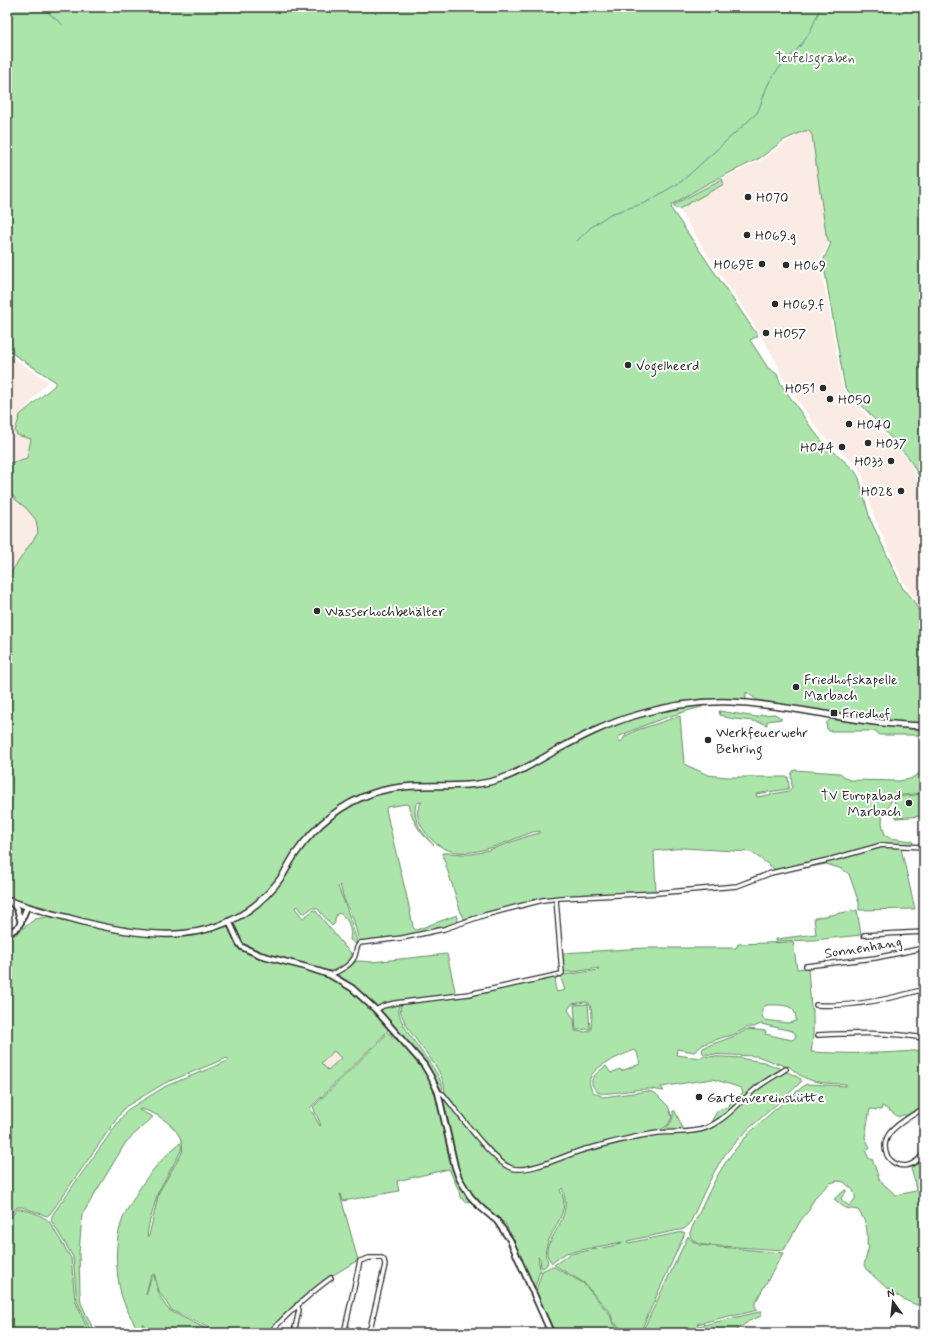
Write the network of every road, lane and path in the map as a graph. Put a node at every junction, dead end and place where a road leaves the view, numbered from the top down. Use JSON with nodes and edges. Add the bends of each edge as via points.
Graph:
{"nodes":[{"id":1,"x":924,"y":726,"type":"edge"},
{"id":2,"x":924,"y":847,"type":"edge"},
{"id":3,"x":556,"y":899,"type":"junction"},
{"id":4,"x":9,"y":901,"type":"edge"},
{"id":5,"x":27,"y":907,"type":"junction"},
{"id":6,"x":21,"y":922,"type":"junction"},
{"id":7,"x":229,"y":922,"type":"junction"},
{"id":8,"x":924,"y":932,"type":"edge"},
{"id":9,"x":7,"y":935,"type":"edge"},
{"id":10,"x":864,"y":935,"type":"dead end"},
{"id":11,"x":924,"y":948,"type":"edge"},
{"id":12,"x":806,"y":966,"type":"dead end"},
{"id":13,"x":330,"y":975,"type":"junction"},
{"id":14,"x":924,"y":989,"type":"edge"},
{"id":15,"x":816,"y":1005,"type":"dead end"},
{"id":16,"x":376,"y":1010,"type":"junction"},
{"id":17,"x":818,"y":1035,"type":"dead end"},
{"id":18,"x":924,"y":1036,"type":"edge"},
{"id":19,"x":786,"y":1069,"type":"dead end"},
{"id":20,"x":438,"y":1092,"type":"junction"},
{"id":21,"x":924,"y":1108,"type":"edge"},
{"id":22,"x":924,"y":1153,"type":"edge"},
{"id":23,"x":331,"y":1278,"type":"dead end"},
{"id":24,"x":297,"y":1305,"type":"junction"},
{"id":25,"x":270,"y":1333,"type":"edge"},
{"id":26,"x":294,"y":1333,"type":"edge"},
{"id":27,"x":344,"y":1333,"type":"edge"},
{"id":28,"x":369,"y":1333,"type":"edge"},
{"id":29,"x":551,"y":1333,"type":"edge"}],
"edges":[{"from":1,"to":7,"type":"main road","via":[[731,702],[694,703],[638,714],[584,736],[520,771],[497,780],[457,786],[401,786],[363,797],[317,827],[273,887],[253,907]]},
{"from":2,"to":3,"type":"street","via":[[882,845],[771,872],[737,886]]},
{"from":3,"to":13,"type":"street","via":[[508,909],[431,932],[360,943],[350,964]]},
{"from":3,"to":16,"type":"street","via":[[561,974],[457,996],[395,1003]]},
{"from":4,"to":5,"type":"main road"},
{"from":4,"to":6,"type":"street","via":[[17,909]]},
{"from":5,"to":6,"type":"street"},
{"from":5,"to":7,"type":"main road","via":[[102,927],[145,934],[197,932]]},
{"from":6,"to":9,"type":"street","via":[[16,930]]},
{"from":7,"to":13,"type":"street","via":[[239,944],[248,950]]},
{"from":8,"to":10,"type":"street","name":"Sonnenhang"},
{"from":11,"to":12,"type":"street","name":"Sonnenhang","via":[[875,958]]},
{"from":13,"to":16,"type":"street","via":[[352,988]]},
{"from":14,"to":15,"type":"street","via":[[851,1004]]},
{"from":16,"to":20,"type":"street","via":[[424,1064]]},
{"from":17,"to":18,"type":"street","via":[[873,1033]]},
{"from":19,"to":20,"type":"street","via":[[754,1090],[719,1122],[705,1129],[648,1134],[585,1149],[530,1168],[519,1169],[509,1167],[496,1156],[443,1094]]},
{"from":20,"to":29,"type":"street","via":[[455,1167],[460,1178],[474,1201],[497,1221],[507,1236]]},
{"from":21,"to":22,"type":"street","via":[[891,1131],[885,1148],[889,1158],[901,1166],[915,1163]]},
{"from":23,"to":24,"type":"street"},
{"from":24,"to":25,"type":"street"},
{"from":24,"to":26,"type":"street","via":[[299,1310]]},
{"from":27,"to":28,"type":"street","via":[[360,1261],[383,1258],[385,1262]]}]}
